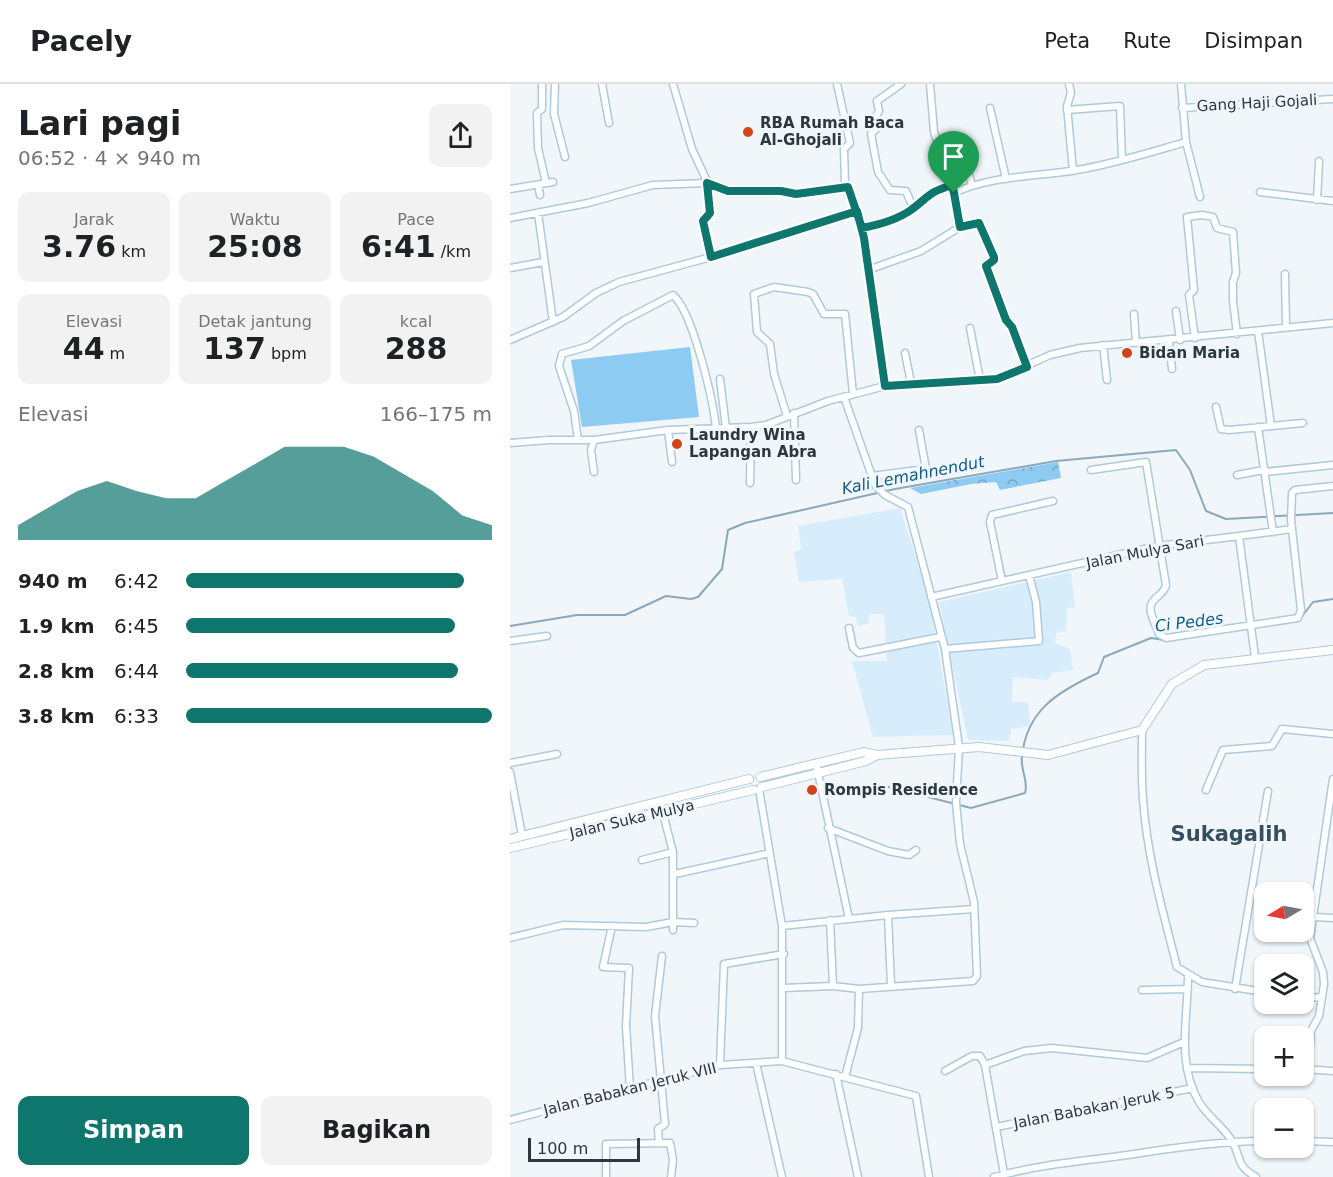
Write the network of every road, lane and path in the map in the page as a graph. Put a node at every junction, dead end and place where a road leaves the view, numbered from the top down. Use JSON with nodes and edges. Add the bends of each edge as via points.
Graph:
{"nodes":[{"id":1,"x":542,"y":84,"type":"edge"},
{"id":2,"x":555,"y":84,"type":"edge"},
{"id":3,"x":602,"y":84,"type":"edge"},
{"id":4,"x":673,"y":84,"type":"edge"},
{"id":5,"x":837,"y":84,"type":"edge"},
{"id":6,"x":901,"y":84,"type":"edge"},
{"id":7,"x":930,"y":84,"type":"edge"},
{"id":8,"x":1069,"y":84,"type":"edge"},
{"id":9,"x":1181,"y":84,"type":"edge"},
{"id":10,"x":1333,"y":99,"type":"edge"},
{"id":11,"x":990,"y":108,"type":"dead end"},
{"id":12,"x":1182,"y":108,"type":"junction"},
{"id":13,"x":1067,"y":110,"type":"junction"},
{"id":14,"x":609,"y":123,"type":"dead end"},
{"id":15,"x":1186,"y":142,"type":"junction"},
{"id":16,"x":963,"y":155,"type":"dead end"},
{"id":17,"x":565,"y":157,"type":"dead end"},
{"id":18,"x":1122,"y":159,"type":"junction"},
{"id":19,"x":1318,"y":161,"type":"dead end"},
{"id":20,"x":1072,"y":171,"type":"junction"},
{"id":21,"x":1006,"y":179,"type":"junction"},
{"id":22,"x":707,"y":183,"type":"junction"},
{"id":23,"x":538,"y":185,"type":"junction"},
{"id":24,"x":952,"y":185,"type":"junction"},
{"id":25,"x":972,"y":185,"type":"junction"},
{"id":26,"x":848,"y":187,"type":"junction"},
{"id":27,"x":510,"y":189,"type":"edge"},
{"id":28,"x":1260,"y":192,"type":"dead end"},
{"id":29,"x":954,"y":193,"type":"junction"},
{"id":30,"x":540,"y":195,"type":"dead end"},
{"id":31,"x":1200,"y":197,"type":"dead end"},
{"id":32,"x":1317,"y":200,"type":"junction"},
{"id":33,"x":1333,"y":201,"type":"edge"},
{"id":34,"x":913,"y":208,"type":"junction"},
{"id":35,"x":857,"y":211,"type":"junction"},
{"id":36,"x":538,"y":213,"type":"junction"},
{"id":37,"x":510,"y":218,"type":"edge"},
{"id":38,"x":960,"y":227,"type":"junction"},
{"id":39,"x":862,"y":228,"type":"junction"},
{"id":40,"x":711,"y":257,"type":"junction"},
{"id":41,"x":543,"y":262,"type":"junction"},
{"id":42,"x":510,"y":268,"type":"edge"},
{"id":43,"x":868,"y":270,"type":"junction"},
{"id":44,"x":1286,"y":274,"type":"dead end"},
{"id":45,"x":1176,"y":311,"type":"dead end"},
{"id":46,"x":1134,"y":314,"type":"dead end"},
{"id":47,"x":553,"y":322,"type":"junction"},
{"id":48,"x":1333,"y":323,"type":"edge"},
{"id":49,"x":1286,"y":327,"type":"junction"},
{"id":50,"x":970,"y":328,"type":"dead end"},
{"id":51,"x":1258,"y":331,"type":"junction"},
{"id":52,"x":1237,"y":334,"type":"junction"},
{"id":53,"x":1195,"y":338,"type":"junction"},
{"id":54,"x":510,"y":340,"type":"edge"},
{"id":55,"x":1180,"y":340,"type":"junction"},
{"id":56,"x":1169,"y":341,"type":"junction"},
{"id":57,"x":1136,"y":343,"type":"junction"},
{"id":58,"x":1103,"y":345,"type":"junction"},
{"id":59,"x":905,"y":352,"type":"dead end"},
{"id":60,"x":1027,"y":367,"type":"junction"},
{"id":61,"x":1172,"y":369,"type":"dead end"},
{"id":62,"x":720,"y":379,"type":"dead end"},
{"id":63,"x":980,"y":380,"type":"junction"},
{"id":64,"x":1107,"y":380,"type":"dead end"},
{"id":65,"x":911,"y":383,"type":"junction"},
{"id":66,"x":885,"y":386,"type":"junction"},
{"id":67,"x":854,"y":394,"type":"junction"},
{"id":68,"x":844,"y":397,"type":"junction"},
{"id":69,"x":1216,"y":407,"type":"dead end"},
{"id":70,"x":790,"y":415,"type":"junction"},
{"id":71,"x":1303,"y":423,"type":"dead end"},
{"id":72,"x":1271,"y":426,"type":"junction"},
{"id":73,"x":751,"y":427,"type":"junction"},
{"id":74,"x":1258,"y":427,"type":"junction"},
{"id":75,"x":716,"y":428,"type":"junction"},
{"id":76,"x":726,"y":428,"type":"junction"},
{"id":77,"x":668,"y":430,"type":"junction"},
{"id":78,"x":919,"y":430,"type":"dead end"},
{"id":79,"x":578,"y":440,"type":"junction"},
{"id":80,"x":594,"y":440,"type":"junction"},
{"id":81,"x":510,"y":443,"type":"edge"},
{"id":82,"x":672,"y":462,"type":"dead end"},
{"id":83,"x":1333,"y":465,"type":"edge"},
{"id":84,"x":1091,"y":470,"type":"dead end"},
{"id":85,"x":1264,"y":471,"type":"junction"},
{"id":86,"x":594,"y":472,"type":"dead end"},
{"id":87,"x":1237,"y":475,"type":"dead end"},
{"id":88,"x":872,"y":476,"type":"junction"},
{"id":89,"x":796,"y":480,"type":"dead end"},
{"id":90,"x":750,"y":483,"type":"dead end"},
{"id":91,"x":1333,"y":486,"type":"edge"},
{"id":92,"x":1053,"y":501,"type":"dead end"},
{"id":93,"x":1292,"y":530,"type":"junction"},
{"id":94,"x":1273,"y":532,"type":"junction"},
{"id":95,"x":1239,"y":536,"type":"junction"},
{"id":96,"x":1158,"y":546,"type":"junction"},
{"id":97,"x":1029,"y":575,"type":"junction"},
{"id":98,"x":1002,"y":581,"type":"junction"},
{"id":99,"x":931,"y":597,"type":"junction"},
{"id":100,"x":1250,"y":624,"type":"junction"},
{"id":101,"x":849,"y":628,"type":"dead end"},
{"id":102,"x":547,"y":636,"type":"dead end"},
{"id":103,"x":940,"y":636,"type":"junction"},
{"id":104,"x":510,"y":641,"type":"edge"},
{"id":105,"x":945,"y":649,"type":"junction"},
{"id":106,"x":1333,"y":650,"type":"edge"},
{"id":107,"x":1255,"y":657,"type":"junction"},
{"id":108,"x":1142,"y":730,"type":"junction"},
{"id":109,"x":1333,"y":732,"type":"edge"},
{"id":110,"x":959,"y":747,"type":"junction"},
{"id":111,"x":557,"y":754,"type":"dead end"},
{"id":112,"x":877,"y":755,"type":"junction"},
{"id":113,"x":510,"y":763,"type":"edge"},
{"id":114,"x":816,"y":763,"type":"junction"},
{"id":115,"x":510,"y":772,"type":"edge"},
{"id":116,"x":818,"y":773,"type":"junction"},
{"id":117,"x":760,"y":777,"type":"junction"},
{"id":118,"x":749,"y":779,"type":"junction"},
{"id":119,"x":1333,"y":779,"type":"edge"},
{"id":120,"x":758,"y":789,"type":"junction"},
{"id":121,"x":1206,"y":790,"type":"dead end"},
{"id":122,"x":1268,"y":791,"type":"dead end"},
{"id":123,"x":660,"y":802,"type":"junction"},
{"id":124,"x":662,"y":813,"type":"junction"},
{"id":125,"x":1331,"y":824,"type":"edge"},
{"id":126,"x":828,"y":828,"type":"junction"},
{"id":127,"x":522,"y":835,"type":"junction"},
{"id":128,"x":510,"y":838,"type":"edge"},
{"id":129,"x":510,"y":848,"type":"edge"},
{"id":130,"x":916,"y":850,"type":"dead end"},
{"id":131,"x":674,"y":852,"type":"junction"},
{"id":132,"x":770,"y":853,"type":"junction"},
{"id":133,"x":642,"y":860,"type":"dead end"},
{"id":134,"x":675,"y":874,"type":"junction"},
{"id":135,"x":974,"y":909,"type":"junction"},
{"id":136,"x":888,"y":915,"type":"junction"},
{"id":137,"x":1314,"y":917,"type":"joint"},
{"id":138,"x":1333,"y":918,"type":"edge"},
{"id":139,"x":849,"y":919,"type":"junction"},
{"id":140,"x":831,"y":920,"type":"junction"},
{"id":141,"x":673,"y":922,"type":"junction"},
{"id":142,"x":694,"y":923,"type":"dead end"},
{"id":143,"x":612,"y":926,"type":"junction"},
{"id":144,"x":782,"y":926,"type":"junction"},
{"id":145,"x":673,"y":930,"type":"dead end"},
{"id":146,"x":510,"y":938,"type":"edge"},
{"id":147,"x":1311,"y":942,"type":"edge"},
{"id":148,"x":784,"y":954,"type":"junction"},
{"id":149,"x":662,"y":956,"type":"dead end"},
{"id":150,"x":1188,"y":975,"type":"junction"},
{"id":151,"x":891,"y":985,"type":"junction"},
{"id":152,"x":833,"y":986,"type":"junction"},
{"id":153,"x":783,"y":988,"type":"junction"},
{"id":154,"x":859,"y":989,"type":"junction"},
{"id":155,"x":1188,"y":989,"type":"junction"},
{"id":156,"x":1235,"y":989,"type":"junction"},
{"id":157,"x":1142,"y":990,"type":"dead end"},
{"id":158,"x":1254,"y":991,"type":"edge"},
{"id":159,"x":1314,"y":997,"type":"edge"},
{"id":160,"x":1322,"y":998,"type":"junction"},
{"id":161,"x":1314,"y":1026,"type":"edge"},
{"id":162,"x":1184,"y":1042,"type":"junction"},
{"id":163,"x":782,"y":1061,"type":"junction"},
{"id":164,"x":756,"y":1063,"type":"junction"},
{"id":165,"x":720,"y":1065,"type":"junction"},
{"id":166,"x":986,"y":1065,"type":"junction"},
{"id":167,"x":1188,"y":1068,"type":"junction"},
{"id":168,"x":1254,"y":1069,"type":"edge"},
{"id":169,"x":1314,"y":1070,"type":"edge"},
{"id":170,"x":945,"y":1071,"type":"dead end"},
{"id":171,"x":1333,"y":1071,"type":"edge"},
{"id":172,"x":836,"y":1074,"type":"junction"},
{"id":173,"x":845,"y":1077,"type":"junction"},
{"id":174,"x":660,"y":1081,"type":"junction"},
{"id":175,"x":1193,"y":1088,"type":"junction"},
{"id":176,"x":630,"y":1089,"type":"junction"},
{"id":177,"x":510,"y":1120,"type":"edge"},
{"id":178,"x":996,"y":1126,"type":"junction"},
{"id":179,"x":1232,"y":1141,"type":"junction"},
{"id":180,"x":1254,"y":1141,"type":"edge"},
{"id":181,"x":1314,"y":1141,"type":"edge"},
{"id":182,"x":1333,"y":1142,"type":"edge"},
{"id":183,"x":659,"y":1143,"type":"junction"},
{"id":184,"x":1004,"y":1174,"type":"junction"},
{"id":185,"x":606,"y":1177,"type":"edge"},
{"id":186,"x":670,"y":1177,"type":"edge"},
{"id":187,"x":782,"y":1177,"type":"edge"},
{"id":188,"x":858,"y":1177,"type":"edge"},
{"id":189,"x":929,"y":1177,"type":"edge"},
{"id":190,"x":994,"y":1177,"type":"edge"},
{"id":191,"x":1256,"y":1177,"type":"edge"}],
"edges":[{"from":1,"to":23,"type":"street","via":[[542,109],[537,114],[538,148],[550,182]]},
{"from":2,"to":17,"type":"street","via":[[554,114]]},
{"from":3,"to":14,"type":"street"},
{"from":4,"to":22,"type":"street","via":[[688,138]]},
{"from":5,"to":26,"type":"street","via":[[850,143],[843,148]]},
{"from":6,"to":34,"type":"street","via":[[877,101],[878,127],[870,134],[879,175],[890,190],[906,191]]},
{"from":7,"to":24,"type":"street","via":[[934,132]]},
{"from":8,"to":13,"type":"street"},
{"from":9,"to":12,"type":"street"},
{"from":10,"to":12,"type":"street","name":"Gang Haji Gojali"},
{"from":11,"to":21,"type":"street"},
{"from":12,"to":15,"type":"street"},
{"from":13,"to":18,"type":"street","via":[[1120,106]]},
{"from":13,"to":20,"type":"street"},
{"from":15,"to":18,"type":"street"},
{"from":15,"to":31,"type":"street"},
{"from":16,"to":25,"type":"street"},
{"from":18,"to":20,"type":"street"},
{"from":19,"to":32,"type":"street"},
{"from":20,"to":21,"type":"street"},
{"from":21,"to":25,"type":"street"},
{"from":22,"to":26,"type":"street","via":[[728,191],[796,194]]},
{"from":22,"to":36,"type":"street","via":[[636,188]]},
{"from":22,"to":40,"type":"street","via":[[710,213],[703,221]]},
{"from":23,"to":27,"type":"street"},
{"from":23,"to":30,"type":"street"},
{"from":24,"to":29,"type":"street"},
{"from":24,"to":34,"type":"street","via":[[926,195]]},
{"from":25,"to":29,"type":"street"},
{"from":26,"to":35,"type":"street"},
{"from":28,"to":32,"type":"street"},
{"from":29,"to":38,"type":"street"},
{"from":32,"to":33,"type":"street"},
{"from":34,"to":39,"type":"street"},
{"from":35,"to":39,"type":"street"},
{"from":35,"to":40,"type":"street"},
{"from":36,"to":37,"type":"street"},
{"from":36,"to":41,"type":"street"},
{"from":38,"to":43,"type":"street","via":[[921,251]]},
{"from":38,"to":60,"type":"street","via":[[977,222],[981,227],[994,259],[986,266]]},
{"from":39,"to":43,"type":"street"},
{"from":40,"to":47,"type":"street","via":[[619,282]]},
{"from":41,"to":42,"type":"street"},
{"from":41,"to":47,"type":"street"},
{"from":43,"to":66,"type":"street"},
{"from":44,"to":49,"type":"street"},
{"from":45,"to":55,"type":"street"},
{"from":46,"to":57,"type":"street"},
{"from":47,"to":54,"type":"street"},
{"from":48,"to":49,"type":"street"},
{"from":49,"to":51,"type":"street"},
{"from":50,"to":63,"type":"street"},
{"from":51,"to":52,"type":"street"},
{"from":51,"to":72,"type":"street"},
{"from":52,"to":53,"type":"street"},
{"from":52,"to":53,"type":"street","via":[[1233,232],[1217,228],[1213,217],[1202,215],[1187,217],[1194,290],[1189,295]]},
{"from":53,"to":55,"type":"street"},
{"from":55,"to":56,"type":"street"},
{"from":56,"to":57,"type":"street"},
{"from":56,"to":61,"type":"street"},
{"from":57,"to":58,"type":"street"},
{"from":58,"to":60,"type":"street","via":[[1062,351]]},
{"from":58,"to":64,"type":"street"},
{"from":59,"to":65,"type":"street"},
{"from":60,"to":63,"type":"street","via":[[997,379]]},
{"from":62,"to":76,"type":"street"},
{"from":63,"to":65,"type":"street"},
{"from":65,"to":66,"type":"street"},
{"from":66,"to":67,"type":"street"},
{"from":67,"to":68,"type":"street"},
{"from":67,"to":70,"type":"street","via":[[845,314],[824,314],[808,292],[769,289],[753,294],[756,326],[769,342],[774,374]]},
{"from":68,"to":70,"type":"street"},
{"from":68,"to":88,"type":"street"},
{"from":69,"to":74,"type":"street","via":[[1221,429]]},
{"from":70,"to":73,"type":"street"},
{"from":70,"to":89,"type":"street"},
{"from":71,"to":72,"type":"street"},
{"from":72,"to":74,"type":"street"},
{"from":73,"to":76,"type":"street"},
{"from":73,"to":90,"type":"street"},
{"from":74,"to":85,"type":"street"},
{"from":75,"to":76,"type":"street"},
{"from":75,"to":77,"type":"street"},
{"from":75,"to":79,"type":"street","via":[[699,352],[673,295],[623,321],[589,345],[562,354],[560,366]]},
{"from":77,"to":80,"type":"street"},
{"from":77,"to":82,"type":"street"},
{"from":78,"to":88,"type":"street","via":[[926,469]]},
{"from":79,"to":80,"type":"street"},
{"from":79,"to":81,"type":"street"},
{"from":80,"to":86,"type":"street"},
{"from":83,"to":85,"type":"street"},
{"from":84,"to":96,"type":"street","via":[[1146,461]]},
{"from":85,"to":87,"type":"street"},
{"from":85,"to":94,"type":"street"},
{"from":88,"to":99,"type":"street","via":[[885,495],[908,507]]},
{"from":91,"to":93,"type":"street","via":[[1292,493]]},
{"from":92,"to":98,"type":"street","via":[[991,517]]},
{"from":93,"to":94,"type":"street","name":"Jalan Mulya Sari"},
{"from":93,"to":100,"type":"street","via":[[1300,615]]},
{"from":94,"to":95,"type":"street","name":"Jalan Mulya Sari"},
{"from":95,"to":96,"type":"street","name":"Jalan Mulya Sari"},
{"from":95,"to":100,"type":"street"},
{"from":96,"to":97,"type":"street","name":"Jalan Mulya Sari"},
{"from":96,"to":100,"type":"street","via":[[1166,585],[1150,605],[1161,637]]},
{"from":97,"to":98,"type":"street","name":"Jalan Mulya Sari"},
{"from":97,"to":105,"type":"street","via":[[1039,640]]},
{"from":98,"to":99,"type":"street","name":"Jalan Mulya Sari"},
{"from":99,"to":103,"type":"street"},
{"from":100,"to":107,"type":"street"},
{"from":101,"to":103,"type":"street","via":[[853,648],[859,653]]},
{"from":102,"to":104,"type":"street"},
{"from":103,"to":105,"type":"street"},
{"from":105,"to":110,"type":"street"},
{"from":106,"to":107,"type":"street"},
{"from":107,"to":108,"type":"street","via":[[1212,662],[1180,677],[1166,691]]},
{"from":108,"to":110,"type":"street","name":"Jalan Suka Mulya","via":[[1047,755],[996,747]]},
{"from":108,"to":150,"type":"street","via":[[1143,800],[1155,883],[1177,968]]},
{"from":109,"to":121,"type":"street","via":[[1282,729],[1272,746],[1223,750]]},
{"from":110,"to":112,"type":"street","name":"Jalan Suka Mulya"},
{"from":110,"to":135,"type":"street","via":[[956,806]]},
{"from":111,"to":113,"type":"street"},
{"from":112,"to":114,"type":"street","name":"Jalan Suka Mulya","via":[[864,752]]},
{"from":112,"to":116,"type":"street","name":"Jalan Suka Mulya"},
{"from":114,"to":116,"type":"street"},
{"from":114,"to":117,"type":"street","name":"Jalan Suka Mulya"},
{"from":115,"to":127,"type":"street"},
{"from":116,"to":120,"type":"street","name":"Jalan Suka Mulya"},
{"from":116,"to":126,"type":"street"},
{"from":117,"to":118,"type":"street","name":"Jalan Suka Mulya"},
{"from":117,"to":120,"type":"street"},
{"from":118,"to":120,"type":"street","via":[[749,785]]},
{"from":118,"to":123,"type":"street","name":"Jalan Suka Mulya"},
{"from":119,"to":125,"type":"street"},
{"from":120,"to":124,"type":"street","name":"Jalan Suka Mulya"},
{"from":120,"to":132,"type":"street"},
{"from":122,"to":156,"type":"street"},
{"from":123,"to":124,"type":"street"},
{"from":123,"to":127,"type":"street","name":"Jalan Suka Mulya"},
{"from":124,"to":129,"type":"street","name":"Jalan Suka Mulya"},
{"from":124,"to":131,"type":"street"},
{"from":125,"to":137,"type":"street"},
{"from":126,"to":130,"type":"street","via":[[888,851],[909,855]]},
{"from":126,"to":139,"type":"street"},
{"from":127,"to":128,"type":"street","name":"Jalan Suka Mulya"},
{"from":131,"to":133,"type":"street"},
{"from":131,"to":134,"type":"street"},
{"from":132,"to":134,"type":"street"},
{"from":132,"to":144,"type":"street"},
{"from":134,"to":141,"type":"street"},
{"from":135,"to":136,"type":"street"},
{"from":135,"to":151,"type":"street","via":[[976,979]]},
{"from":136,"to":139,"type":"street"},
{"from":136,"to":151,"type":"street"},
{"from":137,"to":138,"type":"street"},
{"from":139,"to":140,"type":"street"},
{"from":140,"to":144,"type":"street"},
{"from":140,"to":152,"type":"street"},
{"from":141,"to":142,"type":"street"},
{"from":141,"to":143,"type":"street","via":[[646,927]]},
{"from":141,"to":145,"type":"street"},
{"from":143,"to":146,"type":"street","via":[[563,925]]},
{"from":143,"to":176,"type":"street","via":[[603,967],[628,968]]},
{"from":144,"to":148,"type":"street"},
{"from":147,"to":160,"type":"street","via":[[1323,972]]},
{"from":148,"to":153,"type":"street"},
{"from":148,"to":165,"type":"street","via":[[724,964]]},
{"from":149,"to":174,"type":"street","via":[[655,1016]]},
{"from":150,"to":155,"type":"street"},
{"from":150,"to":156,"type":"street"},
{"from":151,"to":154,"type":"street"},
{"from":152,"to":153,"type":"street"},
{"from":152,"to":154,"type":"street"},
{"from":153,"to":163,"type":"street"},
{"from":154,"to":173,"type":"street","via":[[858,1028]]},
{"from":155,"to":157,"type":"street"},
{"from":155,"to":162,"type":"street"},
{"from":156,"to":158,"type":"street"},
{"from":159,"to":160,"type":"street"},
{"from":160,"to":161,"type":"street"},
{"from":162,"to":166,"type":"street","via":[[1148,1058],[1052,1048],[1024,1051]]},
{"from":162,"to":167,"type":"street"},
{"from":163,"to":164,"type":"street","name":"Jalan Babakan Jeruk VIII"},
{"from":163,"to":172,"type":"street","name":"Jalan Babakan Jeruk VIII"},
{"from":164,"to":165,"type":"street","name":"Jalan Babakan Jeruk VIII"},
{"from":164,"to":187,"type":"street"},
{"from":165,"to":174,"type":"street","name":"Jalan Babakan Jeruk VIII"},
{"from":166,"to":170,"type":"street","via":[[980,1056],[972,1056]]},
{"from":166,"to":178,"type":"street"},
{"from":167,"to":168,"type":"street"},
{"from":167,"to":175,"type":"street"},
{"from":169,"to":171,"type":"street"},
{"from":172,"to":173,"type":"street","name":"Jalan Babakan Jeruk VIII"},
{"from":172,"to":188,"type":"street"},
{"from":173,"to":189,"type":"street","name":"Jalan Babakan Jeruk VIII","via":[[916,1095]]},
{"from":174,"to":176,"type":"street","name":"Jalan Babakan Jeruk VIII"},
{"from":174,"to":183,"type":"street","via":[[665,1124],[658,1128]]},
{"from":175,"to":178,"type":"street","name":"Jalan Babakan Jeruk 5"},
{"from":175,"to":179,"type":"street","via":[[1204,1109]]},
{"from":176,"to":177,"type":"street","name":"Jalan Babakan Jeruk VIII"},
{"from":178,"to":184,"type":"street"},
{"from":179,"to":180,"type":"street"},
{"from":179,"to":184,"type":"street"},
{"from":179,"to":191,"type":"street","via":[[1242,1168]]},
{"from":181,"to":182,"type":"street"},
{"from":183,"to":185,"type":"street","via":[[606,1144]]},
{"from":183,"to":186,"type":"street","via":[[670,1144]]},
{"from":184,"to":190,"type":"street"}]}
